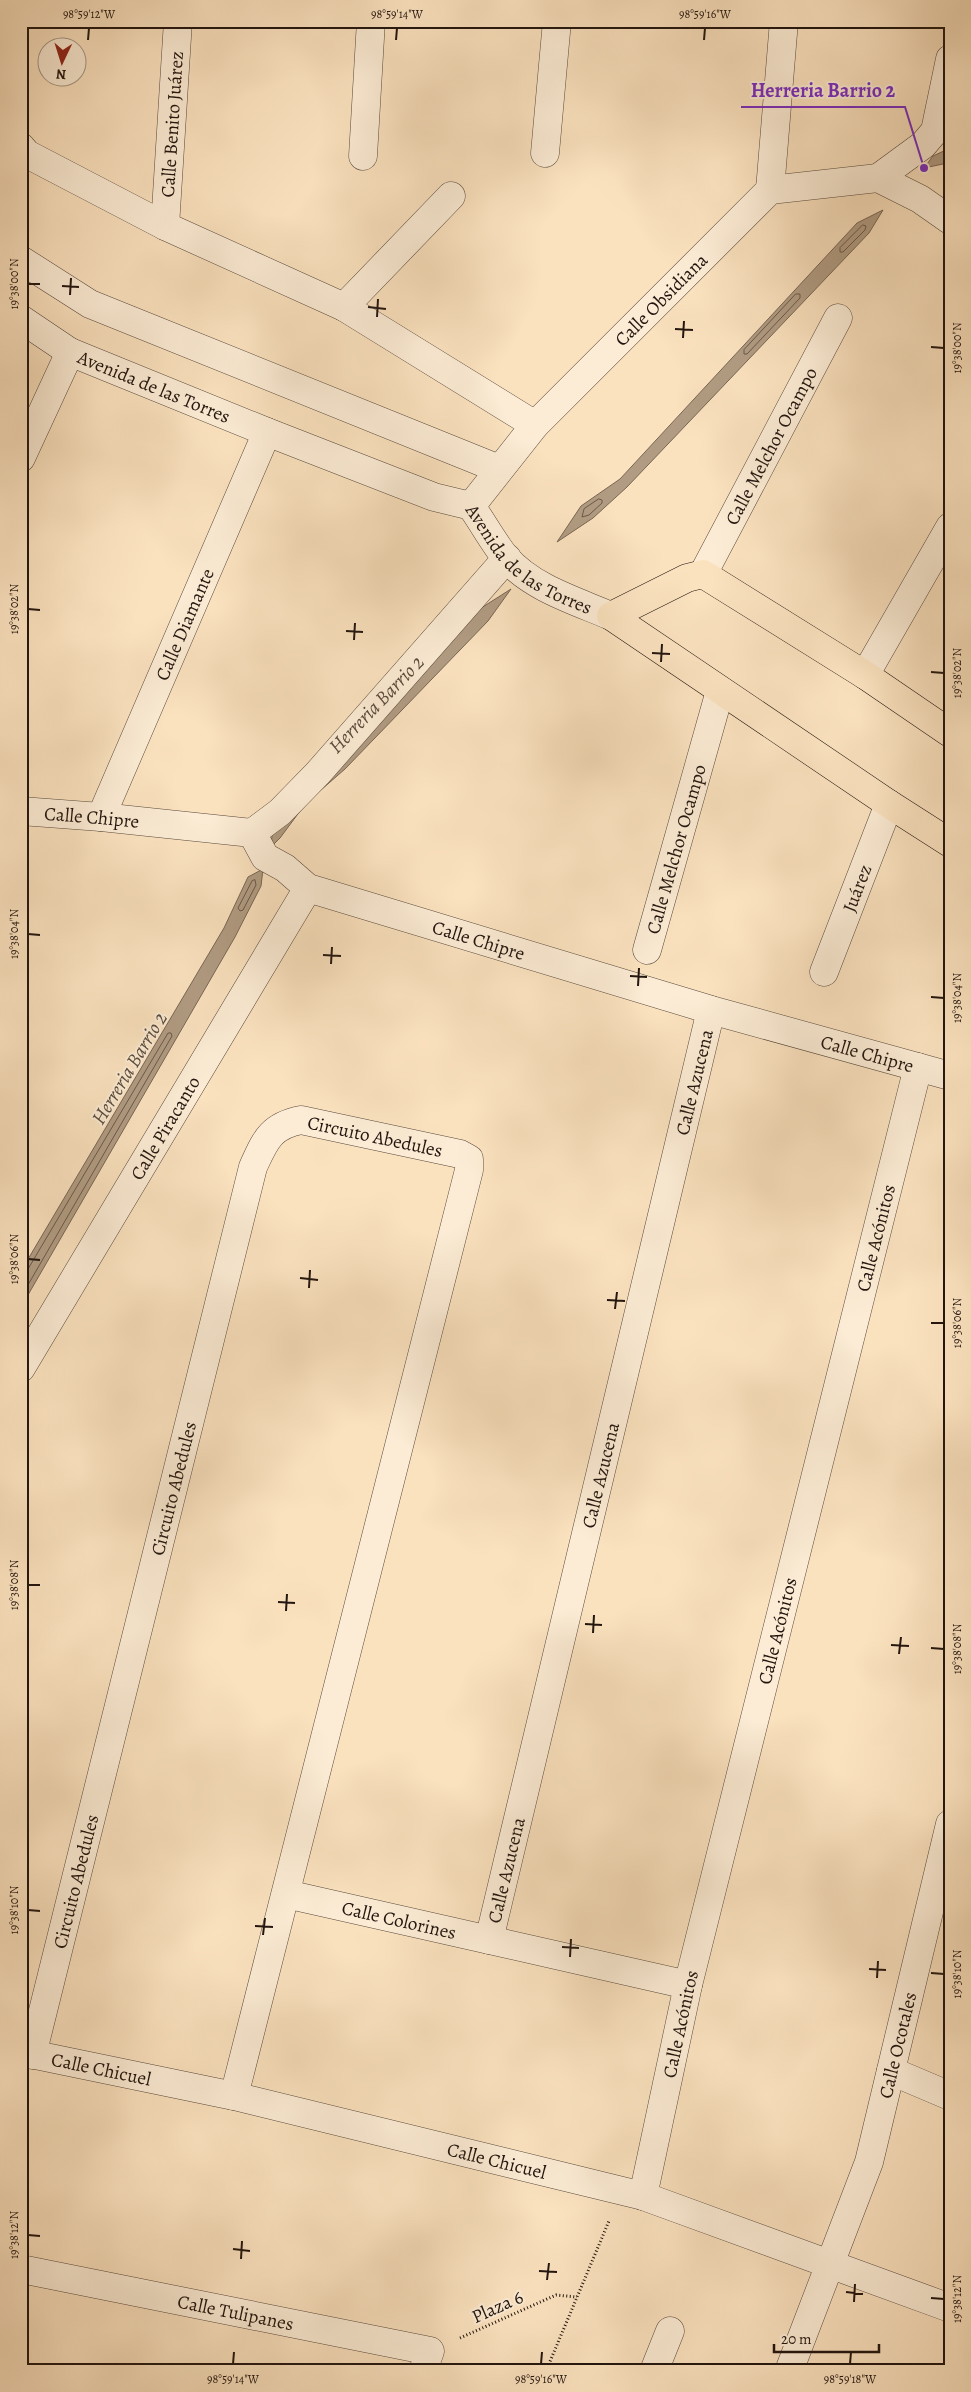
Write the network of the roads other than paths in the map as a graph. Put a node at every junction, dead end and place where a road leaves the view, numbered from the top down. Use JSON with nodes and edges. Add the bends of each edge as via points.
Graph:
{"nodes":[{"id":1,"x":178,"y":21,"type":"edge"},
{"id":2,"x":371,"y":21,"type":"edge"},
{"id":3,"x":557,"y":21,"type":"edge"},
{"id":4,"x":784,"y":21,"type":"edge"},
{"id":5,"x":950,"y":58,"type":"edge"},
{"id":6,"x":21,"y":147,"type":"edge"},
{"id":7,"x":545,"y":153,"type":"dead end"},
{"id":8,"x":363,"y":156,"type":"dead end"},
{"id":9,"x":886,"y":181,"type":"junction"},
{"id":10,"x":770,"y":190,"type":"junction"},
{"id":11,"x":451,"y":196,"type":"dead end"},
{"id":12,"x":950,"y":220,"type":"edge"},
{"id":13,"x":165,"y":226,"type":"junction"},
{"id":14,"x":21,"y":260,"type":"edge"},
{"id":15,"x":344,"y":307,"type":"junction"},
{"id":16,"x":838,"y":318,"type":"dead end"},
{"id":17,"x":21,"y":319,"type":"edge"},
{"id":18,"x":70,"y":352,"type":"junction"},
{"id":19,"x":535,"y":425,"type":"junction"},
{"id":20,"x":267,"y":432,"type":"junction"},
{"id":21,"x":21,"y":458,"type":"edge"},
{"id":22,"x":499,"y":469,"type":"junction"},
{"id":23,"x":471,"y":506,"type":"junction"},
{"id":24,"x":950,"y":527,"type":"edge"},
{"id":25,"x":506,"y":558,"type":"junction"},
{"id":26,"x":704,"y":574,"type":"junction"},
{"id":27,"x":611,"y":616,"type":"junction"},
{"id":28,"x":865,"y":675,"type":"junction"},
{"id":29,"x":720,"y":691,"type":"junction"},
{"id":30,"x":950,"y":733,"type":"edge"},
{"id":31,"x":889,"y":804,"type":"junction"},
{"id":32,"x":21,"y":811,"type":"edge"},
{"id":33,"x":101,"y":817,"type":"junction"},
{"id":34,"x":252,"y":833,"type":"junction"},
{"id":35,"x":950,"y":843,"type":"edge"},
{"id":36,"x":308,"y":888,"type":"junction"},
{"id":37,"x":647,"y":950,"type":"dead end"},
{"id":38,"x":824,"y":972,"type":"dead end"},
{"id":39,"x":711,"y":1010,"type":"junction"},
{"id":40,"x":918,"y":1067,"type":"junction"},
{"id":41,"x":950,"y":1076,"type":"edge"},
{"id":42,"x":21,"y":1368,"type":"edge"},
{"id":43,"x":950,"y":1824,"type":"edge"},
{"id":44,"x":286,"y":1894,"type":"junction"},
{"id":45,"x":489,"y":1940,"type":"junction"},
{"id":46,"x":688,"y":1985,"type":"junction"},
{"id":47,"x":27,"y":2053,"type":"edge"},
{"id":48,"x":891,"y":2072,"type":"junction"},
{"id":49,"x":234,"y":2096,"type":"junction"},
{"id":50,"x":950,"y":2096,"type":"edge"},
{"id":51,"x":633,"y":2194,"type":"junction"},
{"id":52,"x":829,"y":2262,"type":"junction"},
{"id":53,"x":21,"y":2269,"type":"edge"},
{"id":54,"x":950,"y":2308,"type":"edge"},
{"id":55,"x":670,"y":2331,"type":"dead end"},
{"id":56,"x":426,"y":2361,"type":"edge"},
{"id":57,"x":654,"y":2371,"type":"edge"},
{"id":58,"x":789,"y":2371,"type":"edge"}],
"edges":[{"from":1,"to":13,"type":"street","name":"Calle Benito Juárez"},
{"from":2,"to":8,"type":"street"},
{"from":3,"to":7,"type":"street"},
{"from":4,"to":10,"type":"street"},
{"from":5,"to":9,"type":"street","via":[[935,131]]},
{"from":6,"to":13,"type":"street","via":[[27,154]]},
{"from":9,"to":10,"type":"street"},
{"from":9,"to":12,"type":"street"},
{"from":10,"to":19,"type":"street","name":"Calle Obsidiana"},
{"from":11,"to":15,"type":"street"},
{"from":13,"to":15,"type":"street"},
{"from":14,"to":22,"type":"street","via":[[90,304]]},
{"from":15,"to":19,"type":"street"},
{"from":16,"to":26,"type":"street","name":"Calle Melchor Ocampo"},
{"from":17,"to":18,"type":"street","name":"Avenida de las Torres"},
{"from":18,"to":20,"type":"street","name":"Avenida de las Torres"},
{"from":18,"to":21,"type":"street"},
{"from":19,"to":22,"type":"street","name":"Calle Obsidiana"},
{"from":20,"to":23,"type":"street","name":"Avenida de las Torres","via":[[434,497]]},
{"from":20,"to":33,"type":"street","name":"Calle Diamante"},
{"from":22,"to":23,"type":"street","name":"Calle Obsidiana"},
{"from":23,"to":25,"type":"street","name":"Avenida de las Torres"},
{"from":24,"to":28,"type":"street"},
{"from":25,"to":27,"type":"street","name":"Avenida de las Torres","via":[[546,588]]},
{"from":25,"to":34,"type":"street","via":[[318,773],[280,812]]},
{"from":26,"to":27,"type":"main road","via":[[687,578]]},
{"from":26,"to":28,"type":"main road"},
{"from":27,"to":29,"type":"main road","name":"Avenida de las Torres"},
{"from":28,"to":30,"type":"main road"},
{"from":29,"to":31,"type":"main road","name":"Avenida de las Torres"},
{"from":29,"to":37,"type":"street","name":"Calle Melchor Ocampo"},
{"from":31,"to":35,"type":"main road","name":"Avenida de las Torres"},
{"from":31,"to":38,"type":"street","name":"Juárez"},
{"from":32,"to":33,"type":"street","name":"Calle Chipre"},
{"from":33,"to":34,"type":"street","name":"Calle Chipre"},
{"from":34,"to":36,"type":"street","name":"Calle Chipre","via":[[265,857],[285,868]]},
{"from":36,"to":39,"type":"street","name":"Calle Chipre"},
{"from":36,"to":42,"type":"street","name":"Calle Piracanto"},
{"from":39,"to":40,"type":"street","name":"Calle Chipre"},
{"from":39,"to":45,"type":"street","name":"Calle Azucena"},
{"from":40,"to":41,"type":"street","name":"Calle Chipre"},
{"from":40,"to":46,"type":"street","name":"Calle Acónitos"},
{"from":43,"to":48,"type":"street","name":"Calle Ocotales"},
{"from":44,"to":45,"type":"street","name":"Calle Colorines"},
{"from":44,"to":47,"type":"street","name":"Circuito Abedules","via":[[469,1170],[469,1159],[460,1154],[301,1120],[284,1123],[267,1138],[253,1167]]},
{"from":44,"to":49,"type":"street","name":"Circuito Abedules"},
{"from":45,"to":46,"type":"street","name":"Calle Colorines"},
{"from":46,"to":51,"type":"street","name":"Calle Acónitos"},
{"from":47,"to":49,"type":"street","name":"Calle Chicuel"},
{"from":48,"to":50,"type":"street"},
{"from":48,"to":52,"type":"street","name":"Calle Ocotales","via":[[869,2162]]},
{"from":49,"to":51,"type":"street","name":"Calle Chicuel"},
{"from":51,"to":52,"type":"street","name":"Calle Chicuel"},
{"from":52,"to":54,"type":"street","name":"Calle Chicuel"},
{"from":52,"to":58,"type":"street","name":"Calle Ocotales"},
{"from":53,"to":56,"type":"street","name":"Calle Tulipanes"},
{"from":55,"to":57,"type":"street"}]}
